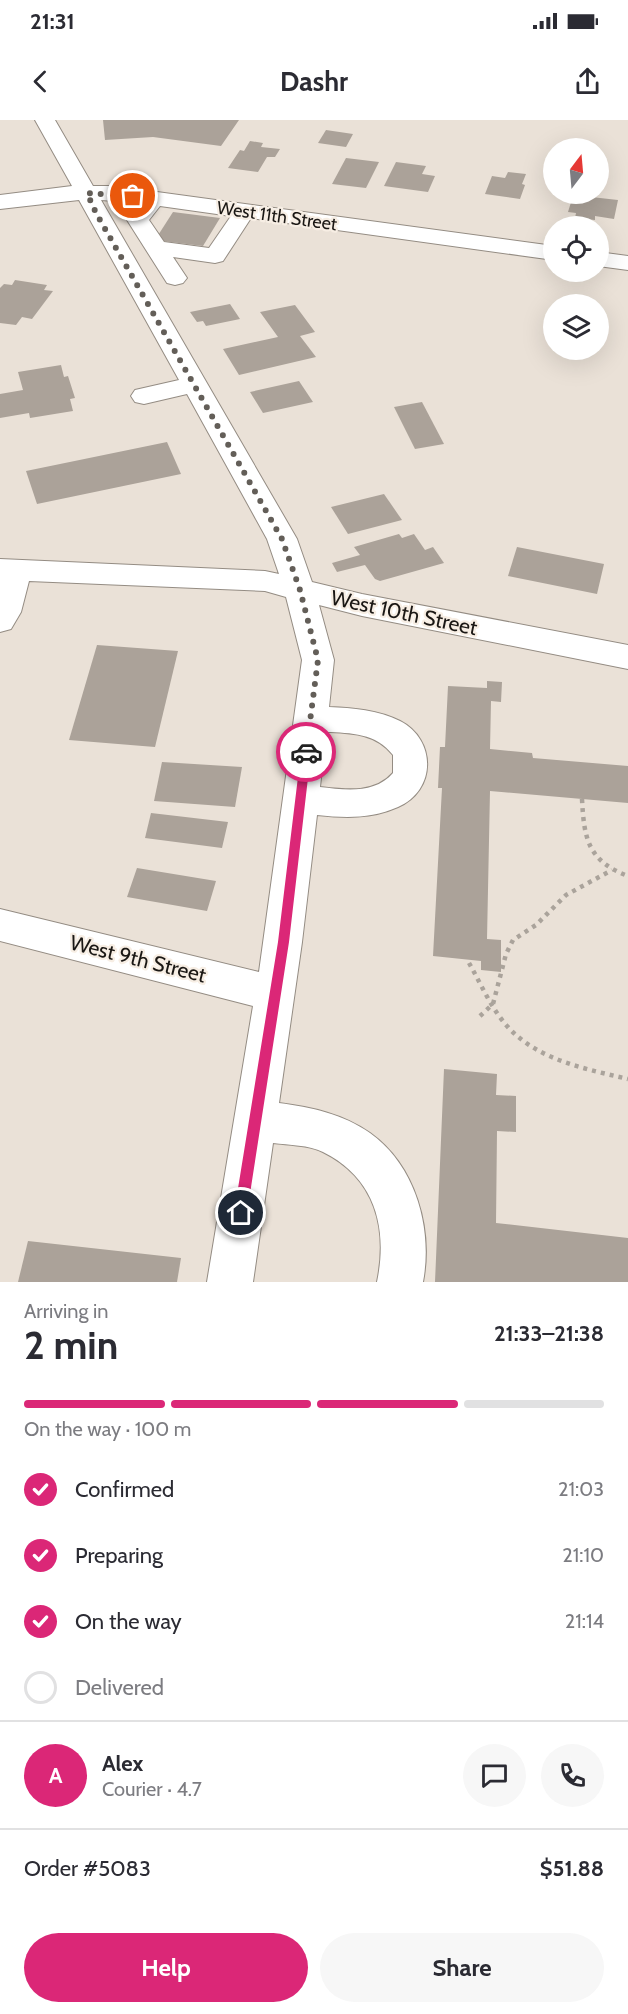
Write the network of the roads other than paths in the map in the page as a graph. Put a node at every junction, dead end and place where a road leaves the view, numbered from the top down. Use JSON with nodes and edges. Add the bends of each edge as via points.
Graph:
{"nodes":[{"id":1,"x":45,"y":120,"type":"edge"},
{"id":2,"x":87,"y":193,"type":"junction"},
{"id":3,"x":154,"y":199,"type":"junction"},
{"id":4,"x":0,"y":202,"type":"edge"},
{"id":5,"x":244,"y":211,"type":"junction"},
{"id":6,"x":156,"y":248,"type":"junction"},
{"id":7,"x":543,"y":252,"type":"edge"},
{"id":8,"x":609,"y":261,"type":"edge"},
{"id":9,"x":628,"y":264,"type":"edge"},
{"id":10,"x":175,"y":278,"type":"dead end"},
{"id":11,"x":194,"y":384,"type":"junction"},
{"id":12,"x":144,"y":396,"type":"dead end"},
{"id":13,"x":8,"y":569,"type":"edge"},
{"id":14,"x":300,"y":590,"type":"junction"},
{"id":15,"x":0,"y":621,"type":"edge"},
{"id":16,"x":628,"y":657,"type":"edge"},
{"id":17,"x":310,"y":718,"type":"junction"},
{"id":18,"x":301,"y":799,"type":"junction"},
{"id":19,"x":0,"y":925,"type":"edge"},
{"id":20,"x":275,"y":994,"type":"junction"},
{"id":21,"x":255,"y":1120,"type":"junction"},
{"id":22,"x":230,"y":1282,"type":"edge"},
{"id":23,"x":400,"y":1282,"type":"edge"}],
"edges":[{"from":1,"to":2,"type":"street"},
{"from":2,"to":3,"type":"street","name":"West 11th Street"},
{"from":2,"to":4,"type":"street","name":"West 11th Street"},
{"from":2,"to":11,"type":"street"},
{"from":3,"to":5,"type":"street","name":"West 11th Street"},
{"from":3,"to":6,"type":"street","via":[[138,220]]},
{"from":5,"to":6,"type":"street","via":[[215,256]]},
{"from":5,"to":7,"type":"street","name":"West 11th Street"},
{"from":6,"to":10,"type":"street"},
{"from":8,"to":9,"type":"street"},
{"from":11,"to":12,"type":"street"},
{"from":11,"to":14,"type":"street","via":[[282,539]]},
{"from":13,"to":14,"type":"street","name":"West 10th Street","via":[[265,581]]},
{"from":13,"to":15,"type":"street","via":[[5,612]]},
{"from":14,"to":16,"type":"street","name":"West 10th Street"},
{"from":14,"to":17,"type":"street","via":[[318,660]]},
{"from":17,"to":18,"type":"street"},
{"from":17,"to":18,"type":"street","via":[[386,729],[403,742],[410,754],[411,768],[397,791],[375,801]]},
{"from":18,"to":20,"type":"street"},
{"from":19,"to":20,"type":"street","name":"West 9th Street"},
{"from":20,"to":21,"type":"street"},
{"from":21,"to":22,"type":"street"},
{"from":21,"to":23,"type":"street","via":[[306,1127],[336,1137],[359,1150],[378,1169],[391,1191],[404,1229]]}]}
